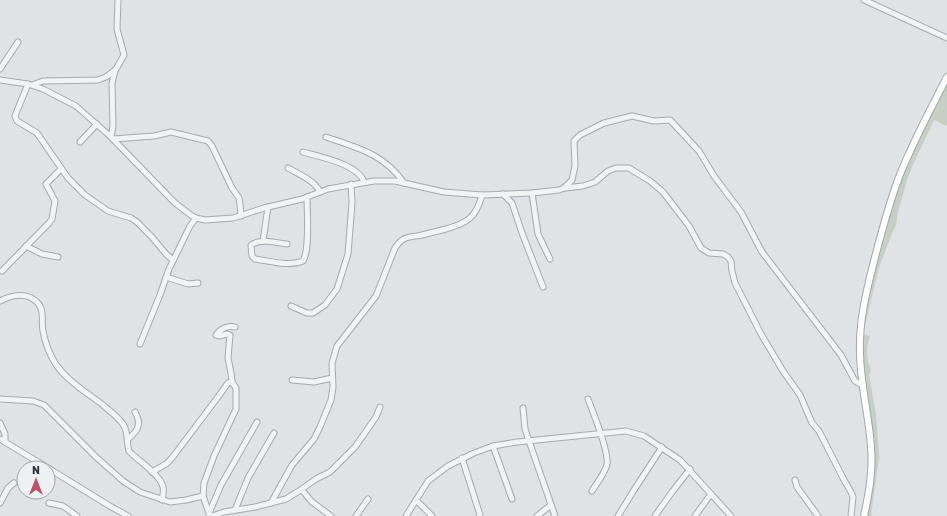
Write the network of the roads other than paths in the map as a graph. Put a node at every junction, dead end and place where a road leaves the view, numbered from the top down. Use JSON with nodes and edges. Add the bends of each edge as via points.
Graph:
{"nodes":[{"id":1,"x":118,"y":0,"type":"edge"},
{"id":2,"x":864,"y":0,"type":"edge"},
{"id":3,"x":947,"y":38,"type":"edge"},
{"id":4,"x":18,"y":42,"type":"dead end"},
{"id":5,"x":0,"y":69,"type":"edge"},
{"id":6,"x":116,"y":70,"type":"junction"},
{"id":7,"x":947,"y":77,"type":"edge"},
{"id":8,"x":0,"y":80,"type":"edge"},
{"id":9,"x":30,"y":85,"type":"junction"},
{"id":10,"x":97,"y":124,"type":"junction"},
{"id":11,"x":112,"y":138,"type":"junction"},
{"id":12,"x":326,"y":138,"type":"dead end"},
{"id":13,"x":80,"y":142,"type":"dead end"},
{"id":14,"x":303,"y":152,"type":"dead end"},
{"id":15,"x":288,"y":168,"type":"dead end"},
{"id":16,"x":61,"y":169,"type":"junction"},
{"id":17,"x":364,"y":182,"type":"junction"},
{"id":18,"x":404,"y":183,"type":"junction"},
{"id":19,"x":351,"y":184,"type":"junction"},
{"id":20,"x":564,"y":188,"type":"junction"},
{"id":21,"x":320,"y":192,"type":"junction"},
{"id":22,"x":532,"y":193,"type":"junction"},
{"id":23,"x":503,"y":194,"type":"junction"},
{"id":24,"x":482,"y":195,"type":"junction"},
{"id":25,"x":307,"y":197,"type":"junction"},
{"id":26,"x":268,"y":207,"type":"junction"},
{"id":27,"x":241,"y":216,"type":"junction"},
{"id":28,"x":196,"y":218,"type":"junction"},
{"id":29,"x":263,"y":241,"type":"junction"},
{"id":30,"x":287,"y":244,"type":"dead end"},
{"id":31,"x":26,"y":246,"type":"junction"},
{"id":32,"x":58,"y":258,"type":"dead end"},
{"id":33,"x":550,"y":259,"type":"dead end"},
{"id":34,"x":173,"y":260,"type":"junction"},
{"id":35,"x":2,"y":271,"type":"dead end"},
{"id":36,"x":166,"y":277,"type":"junction"},
{"id":37,"x":198,"y":283,"type":"dead end"},
{"id":38,"x":543,"y":286,"type":"dead end"},
{"id":39,"x":0,"y":301,"type":"edge"},
{"id":40,"x":291,"y":306,"type":"dead end"},
{"id":41,"x":235,"y":327,"type":"dead end"},
{"id":42,"x":140,"y":344,"type":"dead end"},
{"id":43,"x":332,"y":378,"type":"junction"},
{"id":44,"x":292,"y":380,"type":"dead end"},
{"id":45,"x":232,"y":381,"type":"junction"},
{"id":46,"x":862,"y":385,"type":"junction"},
{"id":47,"x":0,"y":398,"type":"edge"},
{"id":48,"x":588,"y":399,"type":"dead end"},
{"id":49,"x":380,"y":407,"type":"dead end"},
{"id":50,"x":523,"y":408,"type":"dead end"},
{"id":51,"x":136,"y":412,"type":"dead end"},
{"id":52,"x":257,"y":422,"type":"dead end"},
{"id":53,"x":0,"y":423,"type":"edge"},
{"id":54,"x":274,"y":433,"type":"dead end"},
{"id":55,"x":600,"y":433,"type":"junction"},
{"id":56,"x":3,"y":440,"type":"edge"},
{"id":57,"x":128,"y":440,"type":"junction"},
{"id":58,"x":529,"y":441,"type":"junction"},
{"id":59,"x":493,"y":446,"type":"junction"},
{"id":60,"x":662,"y":447,"type":"junction"},
{"id":61,"x":462,"y":458,"type":"junction"},
{"id":62,"x":35,"y":460,"type":"edge"},
{"id":63,"x":690,"y":469,"type":"junction"},
{"id":64,"x":152,"y":472,"type":"junction"},
{"id":65,"x":56,"y":473,"type":"edge"},
{"id":66,"x":795,"y":480,"type":"dead end"},
{"id":67,"x":14,"y":483,"type":"dead end"},
{"id":68,"x":302,"y":490,"type":"junction"},
{"id":69,"x":592,"y":491,"type":"dead end"},
{"id":70,"x":711,"y":494,"type":"junction"},
{"id":71,"x":203,"y":496,"type":"junction"},
{"id":72,"x":368,"y":499,"type":"dead end"},
{"id":73,"x":512,"y":499,"type":"dead end"},
{"id":74,"x":162,"y":500,"type":"junction"},
{"id":75,"x":416,"y":500,"type":"junction"},
{"id":76,"x":0,"y":502,"type":"edge"},
{"id":77,"x":49,"y":503,"type":"dead end"},
{"id":78,"x":271,"y":503,"type":"junction"},
{"id":79,"x":551,"y":505,"type":"junction"},
{"id":80,"x":236,"y":510,"type":"junction"},
{"id":81,"x":211,"y":514,"type":"edge"},
{"id":82,"x":480,"y":515,"type":"edge"},
{"id":83,"x":77,"y":516,"type":"edge"},
{"id":84,"x":128,"y":516,"type":"edge"},
{"id":85,"x":331,"y":516,"type":"edge"},
{"id":86,"x":356,"y":516,"type":"edge"},
{"id":87,"x":406,"y":516,"type":"edge"},
{"id":88,"x":432,"y":516,"type":"edge"},
{"id":89,"x":537,"y":516,"type":"edge"},
{"id":90,"x":555,"y":516,"type":"edge"},
{"id":91,"x":618,"y":516,"type":"edge"},
{"id":92,"x":655,"y":516,"type":"edge"},
{"id":93,"x":695,"y":516,"type":"edge"},
{"id":94,"x":731,"y":516,"type":"edge"},
{"id":95,"x":818,"y":516,"type":"edge"},
{"id":96,"x":851,"y":516,"type":"edge"},
{"id":97,"x":864,"y":516,"type":"edge"}],
"edges":[{"from":1,"to":6,"type":"street","via":[[117,29],[124,55]]},
{"from":2,"to":3,"type":"street"},
{"from":4,"to":5,"type":"street"},
{"from":6,"to":9,"type":"street","via":[[98,80],[42,81]]},
{"from":6,"to":11,"type":"street","via":[[112,83]]},
{"from":7,"to":46,"type":"main road","via":[[894,191],[880,240],[862,316]]},
{"from":8,"to":9,"type":"street"},
{"from":9,"to":10,"type":"street","via":[[67,101]]},
{"from":9,"to":16,"type":"street","via":[[15,118],[41,137]]},
{"from":10,"to":11,"type":"street"},
{"from":10,"to":13,"type":"street"},
{"from":11,"to":27,"type":"street","via":[[154,136],[171,132],[208,141],[239,198]]},
{"from":11,"to":28,"type":"street","via":[[175,203]]},
{"from":12,"to":18,"type":"street","via":[[359,148],[380,158]]},
{"from":14,"to":17,"type":"street","via":[[337,162],[360,175]]},
{"from":15,"to":21,"type":"street","via":[[315,184]]},
{"from":16,"to":31,"type":"street","via":[[46,184],[55,201],[52,219]]},
{"from":16,"to":34,"type":"street","via":[[82,192],[103,208],[131,218],[141,226]]},
{"from":17,"to":18,"type":"street"},
{"from":17,"to":19,"type":"street"},
{"from":18,"to":24,"type":"street","via":[[444,192]]},
{"from":19,"to":21,"type":"street"},
{"from":19,"to":40,"type":"street","via":[[348,254],[337,289],[325,305],[313,313]]},
{"from":20,"to":22,"type":"street"},
{"from":20,"to":46,"type":"street","via":[[573,176],[574,141],[580,135],[604,123],[632,116],[654,121],[670,120],[699,151],[741,212],[762,252],[841,355],[855,381]]},
{"from":20,"to":96,"type":"street","via":[[595,182],[616,168],[629,168],[663,192],[689,226],[701,248],[709,253],[728,257],[736,283],[761,334],[800,395],[812,423],[819,431],[851,492]]},
{"from":21,"to":25,"type":"street"},
{"from":22,"to":23,"type":"street"},
{"from":22,"to":33,"type":"street","via":[[538,234]]},
{"from":23,"to":24,"type":"street"},
{"from":23,"to":38,"type":"street","via":[[512,202]]},
{"from":24,"to":43,"type":"street","via":[[475,213],[464,223],[423,235],[409,236],[400,242],[376,296],[337,346],[332,363]]},
{"from":25,"to":26,"type":"street"},
{"from":25,"to":29,"type":"street","via":[[307,236],[303,261],[287,263],[253,258],[251,245]]},
{"from":26,"to":27,"type":"street"},
{"from":26,"to":29,"type":"street"},
{"from":27,"to":28,"type":"street","via":[[214,220]]},
{"from":28,"to":34,"type":"street"},
{"from":29,"to":30,"type":"street"},
{"from":31,"to":32,"type":"street"},
{"from":31,"to":35,"type":"street"},
{"from":34,"to":36,"type":"street"},
{"from":36,"to":37,"type":"street","via":[[188,284]]},
{"from":36,"to":42,"type":"street"},
{"from":39,"to":57,"type":"street","via":[[26,295],[39,304],[45,339],[54,361],[74,384],[123,423]]},
{"from":41,"to":45,"type":"street","via":[[227,326],[216,335],[230,335],[228,358]]},
{"from":43,"to":44,"type":"street","via":[[314,382]]},
{"from":43,"to":78,"type":"street","via":[[331,400],[320,428],[292,466]]},
{"from":45,"to":64,"type":"street","via":[[172,458]]},
{"from":45,"to":71,"type":"street","via":[[236,388],[236,409],[214,456],[204,483]]},
{"from":46,"to":97,"type":"main road","via":[[872,463]]},
{"from":47,"to":74,"type":"street","via":[[33,401],[44,405],[123,481],[140,492]]},
{"from":48,"to":55,"type":"street"},
{"from":49,"to":68,"type":"street","via":[[355,447],[334,469]]},
{"from":50,"to":58,"type":"street"},
{"from":51,"to":57,"type":"street","via":[[139,423]]},
{"from":52,"to":81,"type":"street","via":[[221,485]]},
{"from":53,"to":56,"type":"street","via":[[4,434]]},
{"from":54,"to":80,"type":"street","via":[[248,478]]},
{"from":55,"to":58,"type":"street"},
{"from":55,"to":60,"type":"street","via":[[626,430],[637,432]]},
{"from":55,"to":69,"type":"street","via":[[607,465]]},
{"from":56,"to":62,"type":"street"},
{"from":57,"to":64,"type":"street","via":[[130,452]]},
{"from":58,"to":59,"type":"street"},
{"from":58,"to":79,"type":"street"},
{"from":59,"to":61,"type":"street"},
{"from":59,"to":73,"type":"street"},
{"from":60,"to":63,"type":"street"},
{"from":60,"to":91,"type":"street"},
{"from":61,"to":75,"type":"street","via":[[428,481]]},
{"from":61,"to":82,"type":"street"},
{"from":63,"to":70,"type":"street"},
{"from":63,"to":92,"type":"street"},
{"from":64,"to":74,"type":"street","via":[[162,485]]},
{"from":65,"to":84,"type":"street"},
{"from":66,"to":95,"type":"street","via":[[797,487]]},
{"from":67,"to":76,"type":"street"},
{"from":68,"to":78,"type":"street","via":[[291,497]]},
{"from":68,"to":85,"type":"street","via":[[312,502]]},
{"from":70,"to":93,"type":"street"},
{"from":70,"to":94,"type":"street"},
{"from":71,"to":74,"type":"street","via":[[175,502]]},
{"from":71,"to":81,"type":"street"},
{"from":72,"to":86,"type":"street"},
{"from":75,"to":87,"type":"street"},
{"from":75,"to":88,"type":"street"},
{"from":77,"to":83,"type":"street","via":[[62,506]]},
{"from":78,"to":80,"type":"street"},
{"from":79,"to":89,"type":"street"},
{"from":79,"to":90,"type":"street"},
{"from":80,"to":81,"type":"street"}]}
